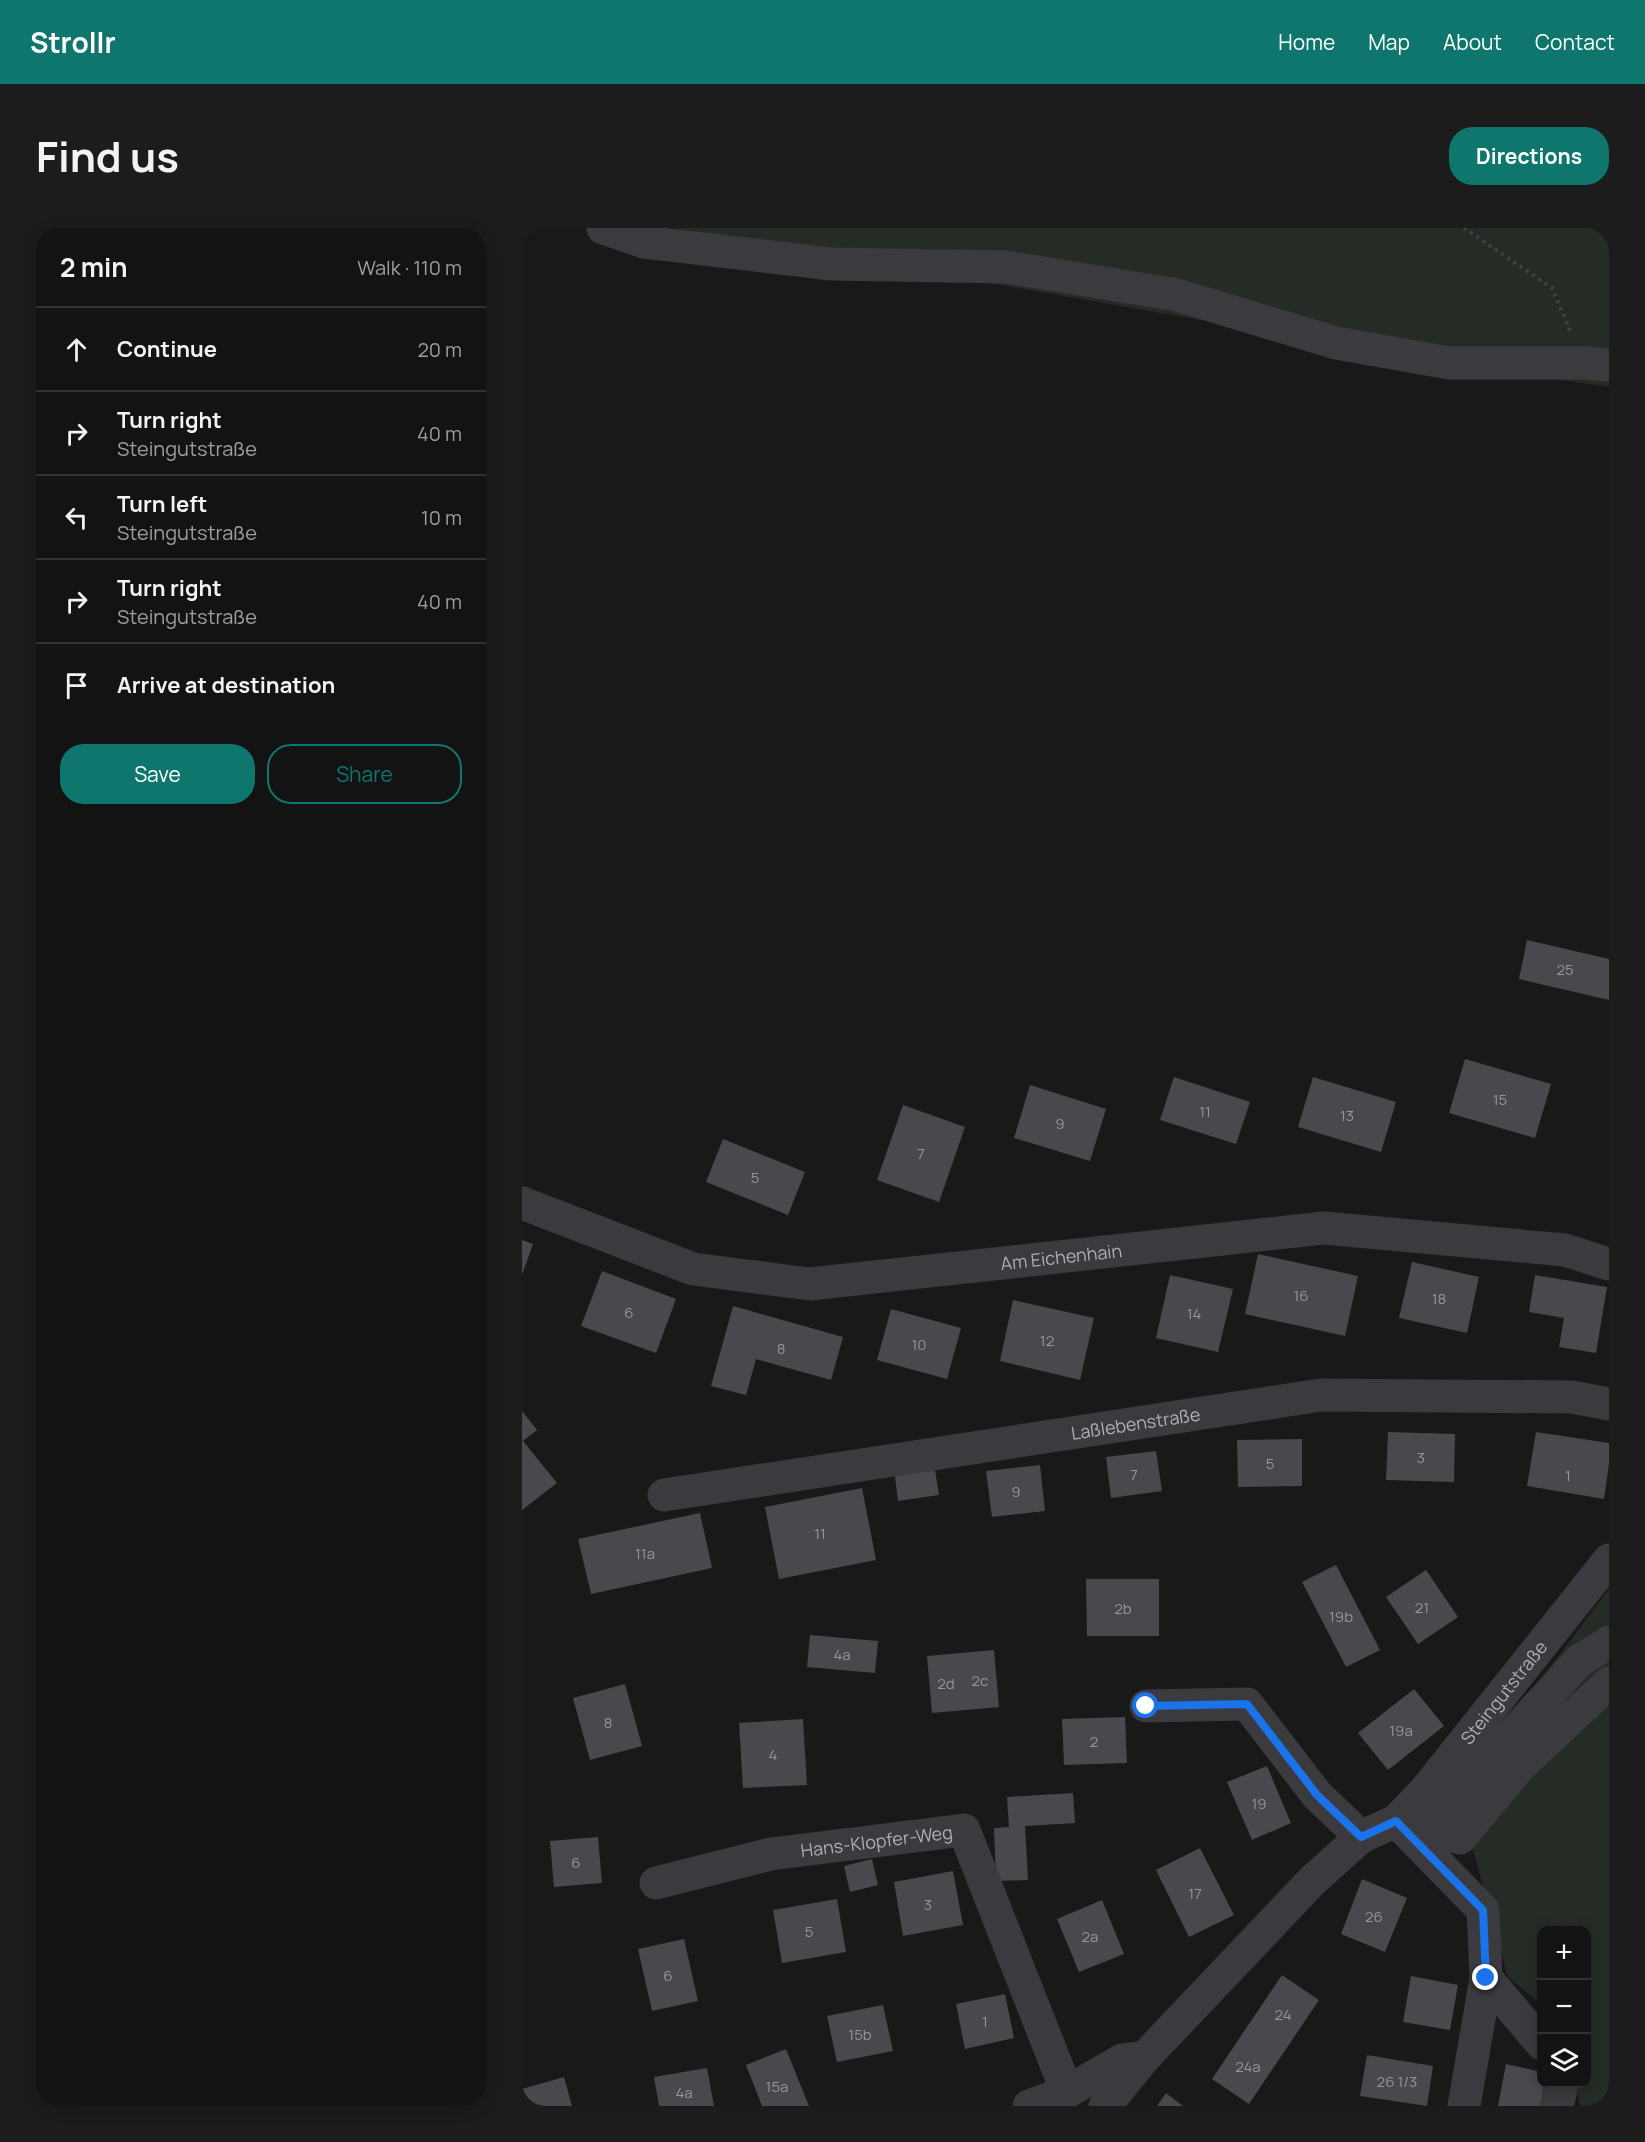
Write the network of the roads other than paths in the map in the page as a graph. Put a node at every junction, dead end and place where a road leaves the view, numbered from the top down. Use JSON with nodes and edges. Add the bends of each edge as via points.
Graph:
{"nodes":[{"id":1,"x":603,"y":228,"type":"edge"},
{"id":2,"x":1597,"y":364,"type":"edge"},
{"id":3,"x":522,"y":1203,"type":"edge"},
{"id":4,"x":1609,"y":1264,"type":"edge"},
{"id":5,"x":1609,"y":1404,"type":"edge"},
{"id":6,"x":664,"y":1495,"type":"dead end"},
{"id":7,"x":1609,"y":1560,"type":"edge"},
{"id":8,"x":1609,"y":1642,"type":"edge"},
{"id":9,"x":1609,"y":1683,"type":"edge"},
{"id":10,"x":1146,"y":1706,"type":"dead end"},
{"id":11,"x":1396,"y":1821,"type":"junction"},
{"id":12,"x":1361,"y":1837,"type":"junction"},
{"id":13,"x":656,"y":1883,"type":"dead end"},
{"id":14,"x":1486,"y":1978,"type":"junction"},
{"id":15,"x":1537,"y":2038,"type":"edge"},
{"id":16,"x":1145,"y":2057,"type":"junction"},
{"id":17,"x":1560,"y":2088,"type":"edge"},
{"id":18,"x":1067,"y":2092,"type":"junction"},
{"id":19,"x":1029,"y":2106,"type":"edge"},
{"id":20,"x":1105,"y":2106,"type":"edge"},
{"id":21,"x":1464,"y":2106,"type":"edge"},
{"id":22,"x":1557,"y":2106,"type":"edge"}],
"edges":[{"from":1,"to":2,"type":"street","via":[[644,242],[831,264],[1006,267],[1177,295],[1336,343],[1449,363]]},
{"from":3,"to":4,"type":"street","name":"Am Eichenhain","via":[[693,1269],[810,1284],[1324,1228],[1565,1250]]},
{"from":5,"to":6,"type":"street","name":"Laßlebenstraße","via":[[1572,1397],[1321,1395]]},
{"from":7,"to":11,"type":"street","name":"Steingutstraße","via":[[1425,1791]]},
{"from":8,"to":11,"type":"street","name":"Steingutstraße","via":[[1579,1661],[1443,1810]]},
{"from":9,"to":11,"type":"street","via":[[1519,1767],[1460,1838]]},
{"from":10,"to":12,"type":"street","via":[[1247,1704],[1317,1795]]},
{"from":11,"to":12,"type":"street","name":"Steingutstraße"},
{"from":11,"to":14,"type":"street","via":[[1483,1910]]},
{"from":12,"to":16,"type":"street","name":"Steingutstraße","via":[[1311,1881]]},
{"from":13,"to":18,"type":"street","name":"Hans-Klopfer-Weg","via":[[771,1854],[964,1830]]},
{"from":14,"to":15,"type":"street"},
{"from":14,"to":21,"type":"street"},
{"from":16,"to":18,"type":"street","via":[[1122,2060]]},
{"from":16,"to":20,"type":"street","name":"Steingutstraße"},
{"from":17,"to":22,"type":"street"},
{"from":18,"to":19,"type":"street"}]}
